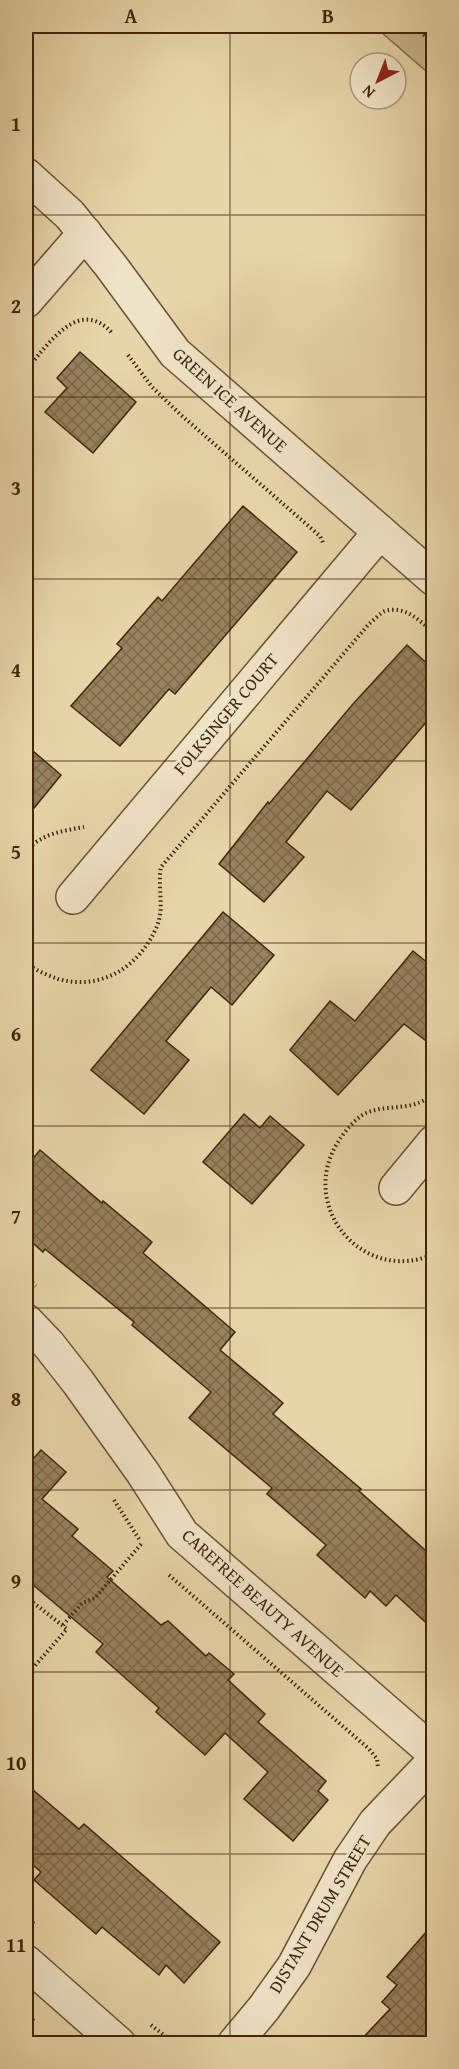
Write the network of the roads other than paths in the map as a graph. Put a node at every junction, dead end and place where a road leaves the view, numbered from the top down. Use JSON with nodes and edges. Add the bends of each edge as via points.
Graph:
{"nodes":[{"id":1,"x":26,"y":174,"type":"edge"},
{"id":2,"x":85,"y":233,"type":"junction"},
{"id":3,"x":26,"y":301,"type":"edge"},
{"id":4,"x":380,"y":532,"type":"junction"},
{"id":5,"x":434,"y":579,"type":"edge"},
{"id":6,"x":73,"y":897,"type":"dead end"},
{"id":7,"x":434,"y":1142,"type":"edge"},
{"id":8,"x":396,"y":1188,"type":"dead end"},
{"id":9,"x":26,"y":1321,"type":"edge"},
{"id":10,"x":434,"y":1753,"type":"edge"},
{"id":11,"x":434,"y":1761,"type":"edge"},
{"id":12,"x":26,"y":1962,"type":"edge"},
{"id":13,"x":119,"y":2043,"type":"edge"},
{"id":14,"x":234,"y":2043,"type":"edge"}],
"edges":[{"from":1,"to":2,"type":"street","name":"GREEN ICE AVENUE"},
{"from":2,"to":3,"type":"street"},
{"from":2,"to":4,"type":"street","name":"GREEN ICE AVENUE","via":[[175,353]]},
{"from":4,"to":5,"type":"street","name":"GREEN ICE AVENUE"},
{"from":4,"to":6,"type":"street","name":"FOLKSINGER COURT"},
{"from":7,"to":8,"type":"street"},
{"from":9,"to":10,"type":"street","name":"CAREFREE BEAUTY AVENUE","via":[[78,1382],[182,1534]]},
{"from":11,"to":14,"type":"street","name":"DISTANT DRUM STREET","via":[[375,1823],[350,1860],[294,1966]]},
{"from":12,"to":13,"type":"street"}]}
